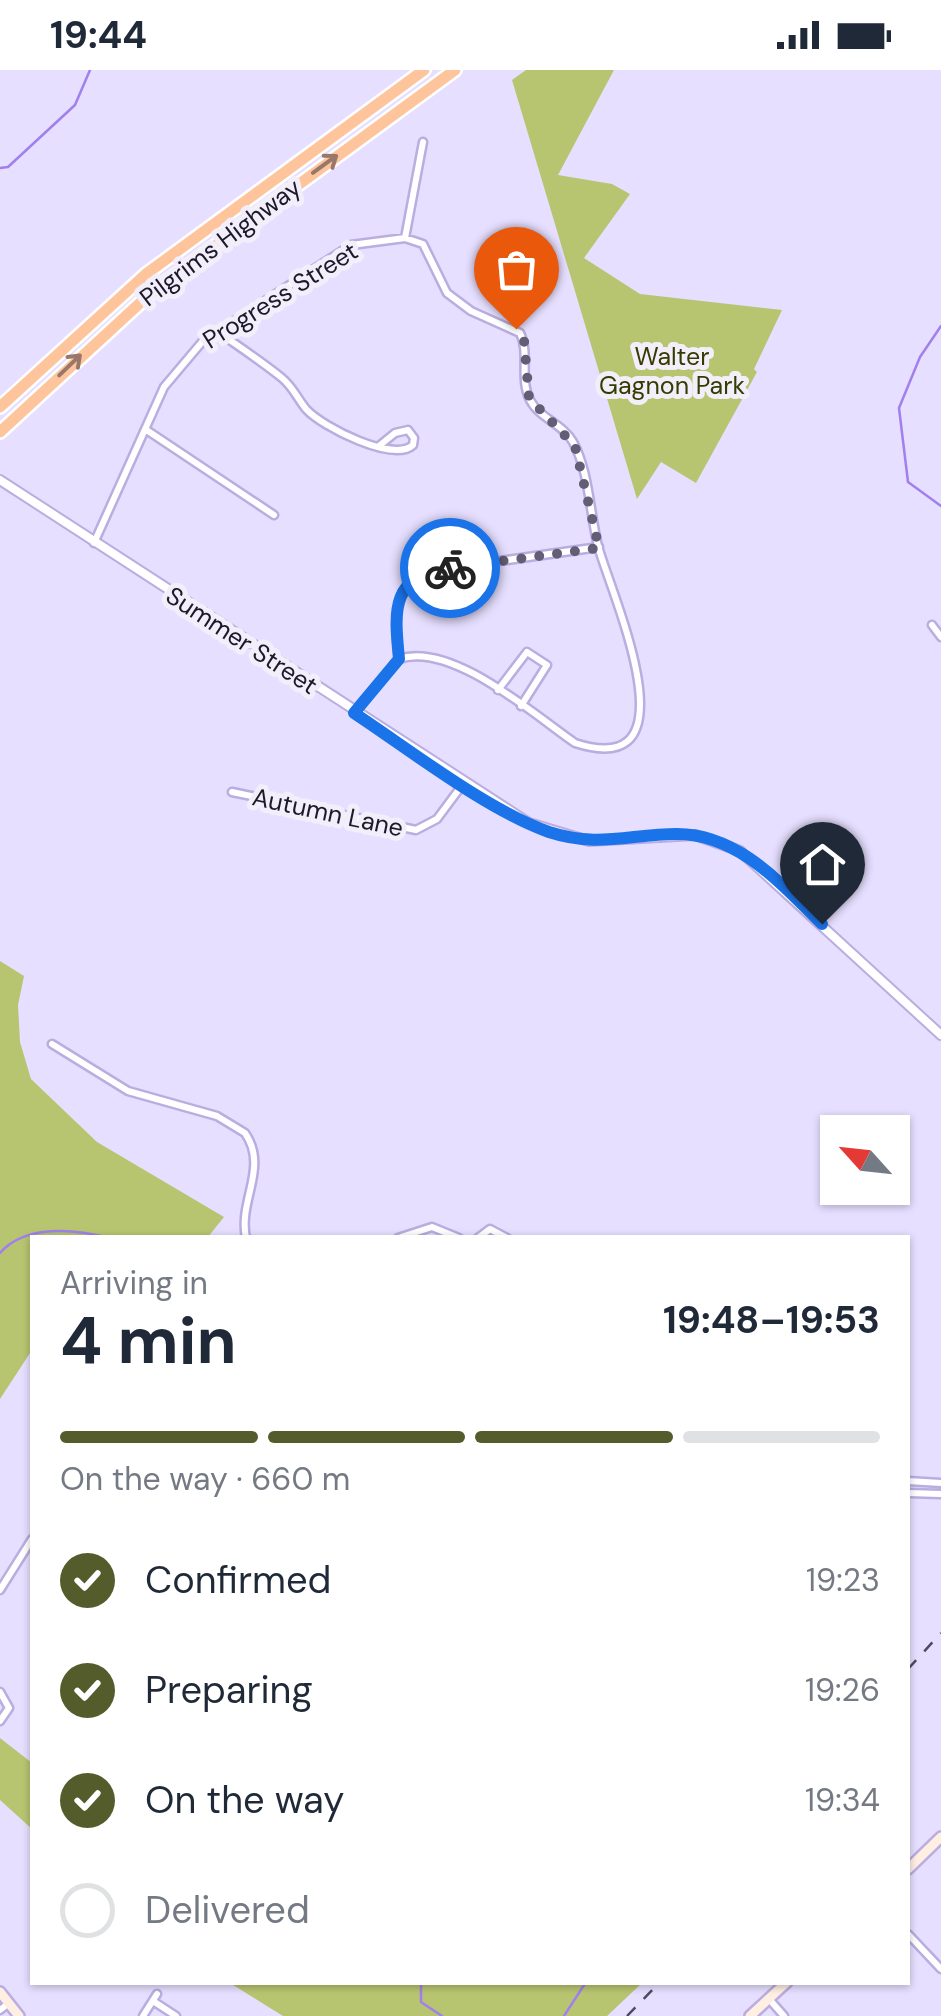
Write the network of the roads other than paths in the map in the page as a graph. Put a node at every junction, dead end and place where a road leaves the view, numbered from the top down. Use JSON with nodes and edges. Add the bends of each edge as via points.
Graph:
{"nodes":[{"id":1,"x":424,"y":70,"type":"edge"},
{"id":2,"x":455,"y":70,"type":"edge"},
{"id":3,"x":423,"y":142,"type":"dead end"},
{"id":4,"x":405,"y":238,"type":"junction"},
{"id":5,"x":217,"y":331,"type":"junction"},
{"id":6,"x":0,"y":407,"type":"edge"},
{"id":7,"x":144,"y":430,"type":"junction"},
{"id":8,"x":0,"y":432,"type":"edge"},
{"id":9,"x":379,"y":446,"type":"junction"},
{"id":10,"x":0,"y":480,"type":"edge"},
{"id":11,"x":274,"y":515,"type":"dead end"},
{"id":12,"x":94,"y":543,"type":"junction"},
{"id":13,"x":599,"y":548,"type":"junction"},
{"id":14,"x":932,"y":625,"type":"dead end"},
{"id":15,"x":941,"y":637,"type":"edge"},
{"id":16,"x":399,"y":659,"type":"junction"},
{"id":17,"x":498,"y":690,"type":"junction"},
{"id":18,"x":521,"y":706,"type":"junction"},
{"id":19,"x":354,"y":713,"type":"junction"},
{"id":20,"x":463,"y":784,"type":"junction"},
{"id":21,"x":232,"y":792,"type":"dead end"},
{"id":22,"x":941,"y":1035,"type":"edge"},
{"id":23,"x":52,"y":1044,"type":"dead end"},
{"id":24,"x":246,"y":1235,"type":"edge"},
{"id":25,"x":407,"y":1235,"type":"edge"},
{"id":26,"x":451,"y":1235,"type":"edge"},
{"id":27,"x":910,"y":1481,"type":"edge"},
{"id":28,"x":921,"y":1482,"type":"junction"},
{"id":29,"x":941,"y":1483,"type":"edge"},
{"id":30,"x":910,"y":1493,"type":"edge"},
{"id":31,"x":920,"y":1494,"type":"junction"},
{"id":32,"x":941,"y":1494,"type":"edge"},
{"id":33,"x":30,"y":1542,"type":"edge"},
{"id":34,"x":0,"y":1590,"type":"edge"},
{"id":35,"x":0,"y":1692,"type":"edge"},
{"id":36,"x":0,"y":1721,"type":"edge"},
{"id":37,"x":941,"y":1837,"type":"edge"},
{"id":38,"x":910,"y":1868,"type":"edge"},
{"id":39,"x":910,"y":1936,"type":"edge"},
{"id":40,"x":941,"y":1969,"type":"edge"},
{"id":41,"x":783,"y":1985,"type":"edge"},
{"id":42,"x":0,"y":1992,"type":"edge"},
{"id":43,"x":768,"y":1999,"type":"junction"},
{"id":44,"x":4,"y":2007,"type":"edge"},
{"id":45,"x":19,"y":2016,"type":"edge"},
{"id":46,"x":143,"y":2016,"type":"edge"},
{"id":47,"x":176,"y":2016,"type":"edge"},
{"id":48,"x":750,"y":2016,"type":"edge"},
{"id":49,"x":784,"y":2016,"type":"edge"}],
"edges":[{"from":1,"to":6,"type":"highway","name":"Pilgrims Highway","via":[[146,274]]},
{"from":8,"to":2,"type":"highway","name":"Pilgrims Highway","one_way":true,"via":[[163,283]]},
{"from":3,"to":4,"type":"street"},
{"from":4,"to":5,"type":"street","name":"Progress Street","via":[[352,245]]},
{"from":4,"to":13,"type":"street","via":[[423,244],[439,283],[457,303],[520,333],[529,398],[575,446]]},
{"from":5,"to":7,"type":"street","name":"Progress Street","via":[[170,376]]},
{"from":5,"to":9,"type":"street","via":[[287,382],[316,417]]},
{"from":7,"to":11,"type":"street"},
{"from":7,"to":12,"type":"street","name":"Progress Street"},
{"from":9,"to":9,"type":"street","via":[[401,430],[414,438],[407,451]]},
{"from":10,"to":12,"type":"street","name":"Summer Street"},
{"from":12,"to":19,"type":"street","name":"Summer Street"},
{"from":13,"to":16,"type":"street","via":[[416,577],[396,610]]},
{"from":13,"to":18,"type":"street","via":[[642,692],[642,719],[629,739],[591,748]]},
{"from":14,"to":15,"type":"street"},
{"from":16,"to":17,"type":"street","via":[[444,659]]},
{"from":16,"to":19,"type":"street"},
{"from":17,"to":18,"type":"street"},
{"from":17,"to":18,"type":"street","via":[[527,652],[538,657],[547,666]]},
{"from":19,"to":20,"type":"street","name":"Summer Street"},
{"from":20,"to":21,"type":"street","name":"Autumn Lane","via":[[437,819],[416,830]]},
{"from":20,"to":22,"type":"street","name":"Summer Street","via":[[567,837],[608,842],[677,834],[740,851]]},
{"from":23,"to":24,"type":"street","via":[[128,1091],[211,1114],[242,1130],[256,1167],[243,1212]]},
{"from":25,"to":26,"type":"street","via":[[432,1227]]},
{"from":27,"to":28,"type":"street"},
{"from":28,"to":29,"type":"street"},
{"from":28,"to":31,"type":"street"},
{"from":30,"to":31,"type":"street"},
{"from":31,"to":32,"type":"street"},
{"from":33,"to":34,"type":"street"},
{"from":35,"to":36,"type":"street","via":[[9,1708]]},
{"from":37,"to":38,"type":"main road"},
{"from":39,"to":40,"type":"street"},
{"from":41,"to":43,"type":"main road"},
{"from":42,"to":44,"type":"main road"},
{"from":43,"to":48,"type":"main road"},
{"from":43,"to":49,"type":"street"},
{"from":44,"to":45,"type":"main road"},
{"from":46,"to":47,"type":"street","via":[[155,1997]]}]}
